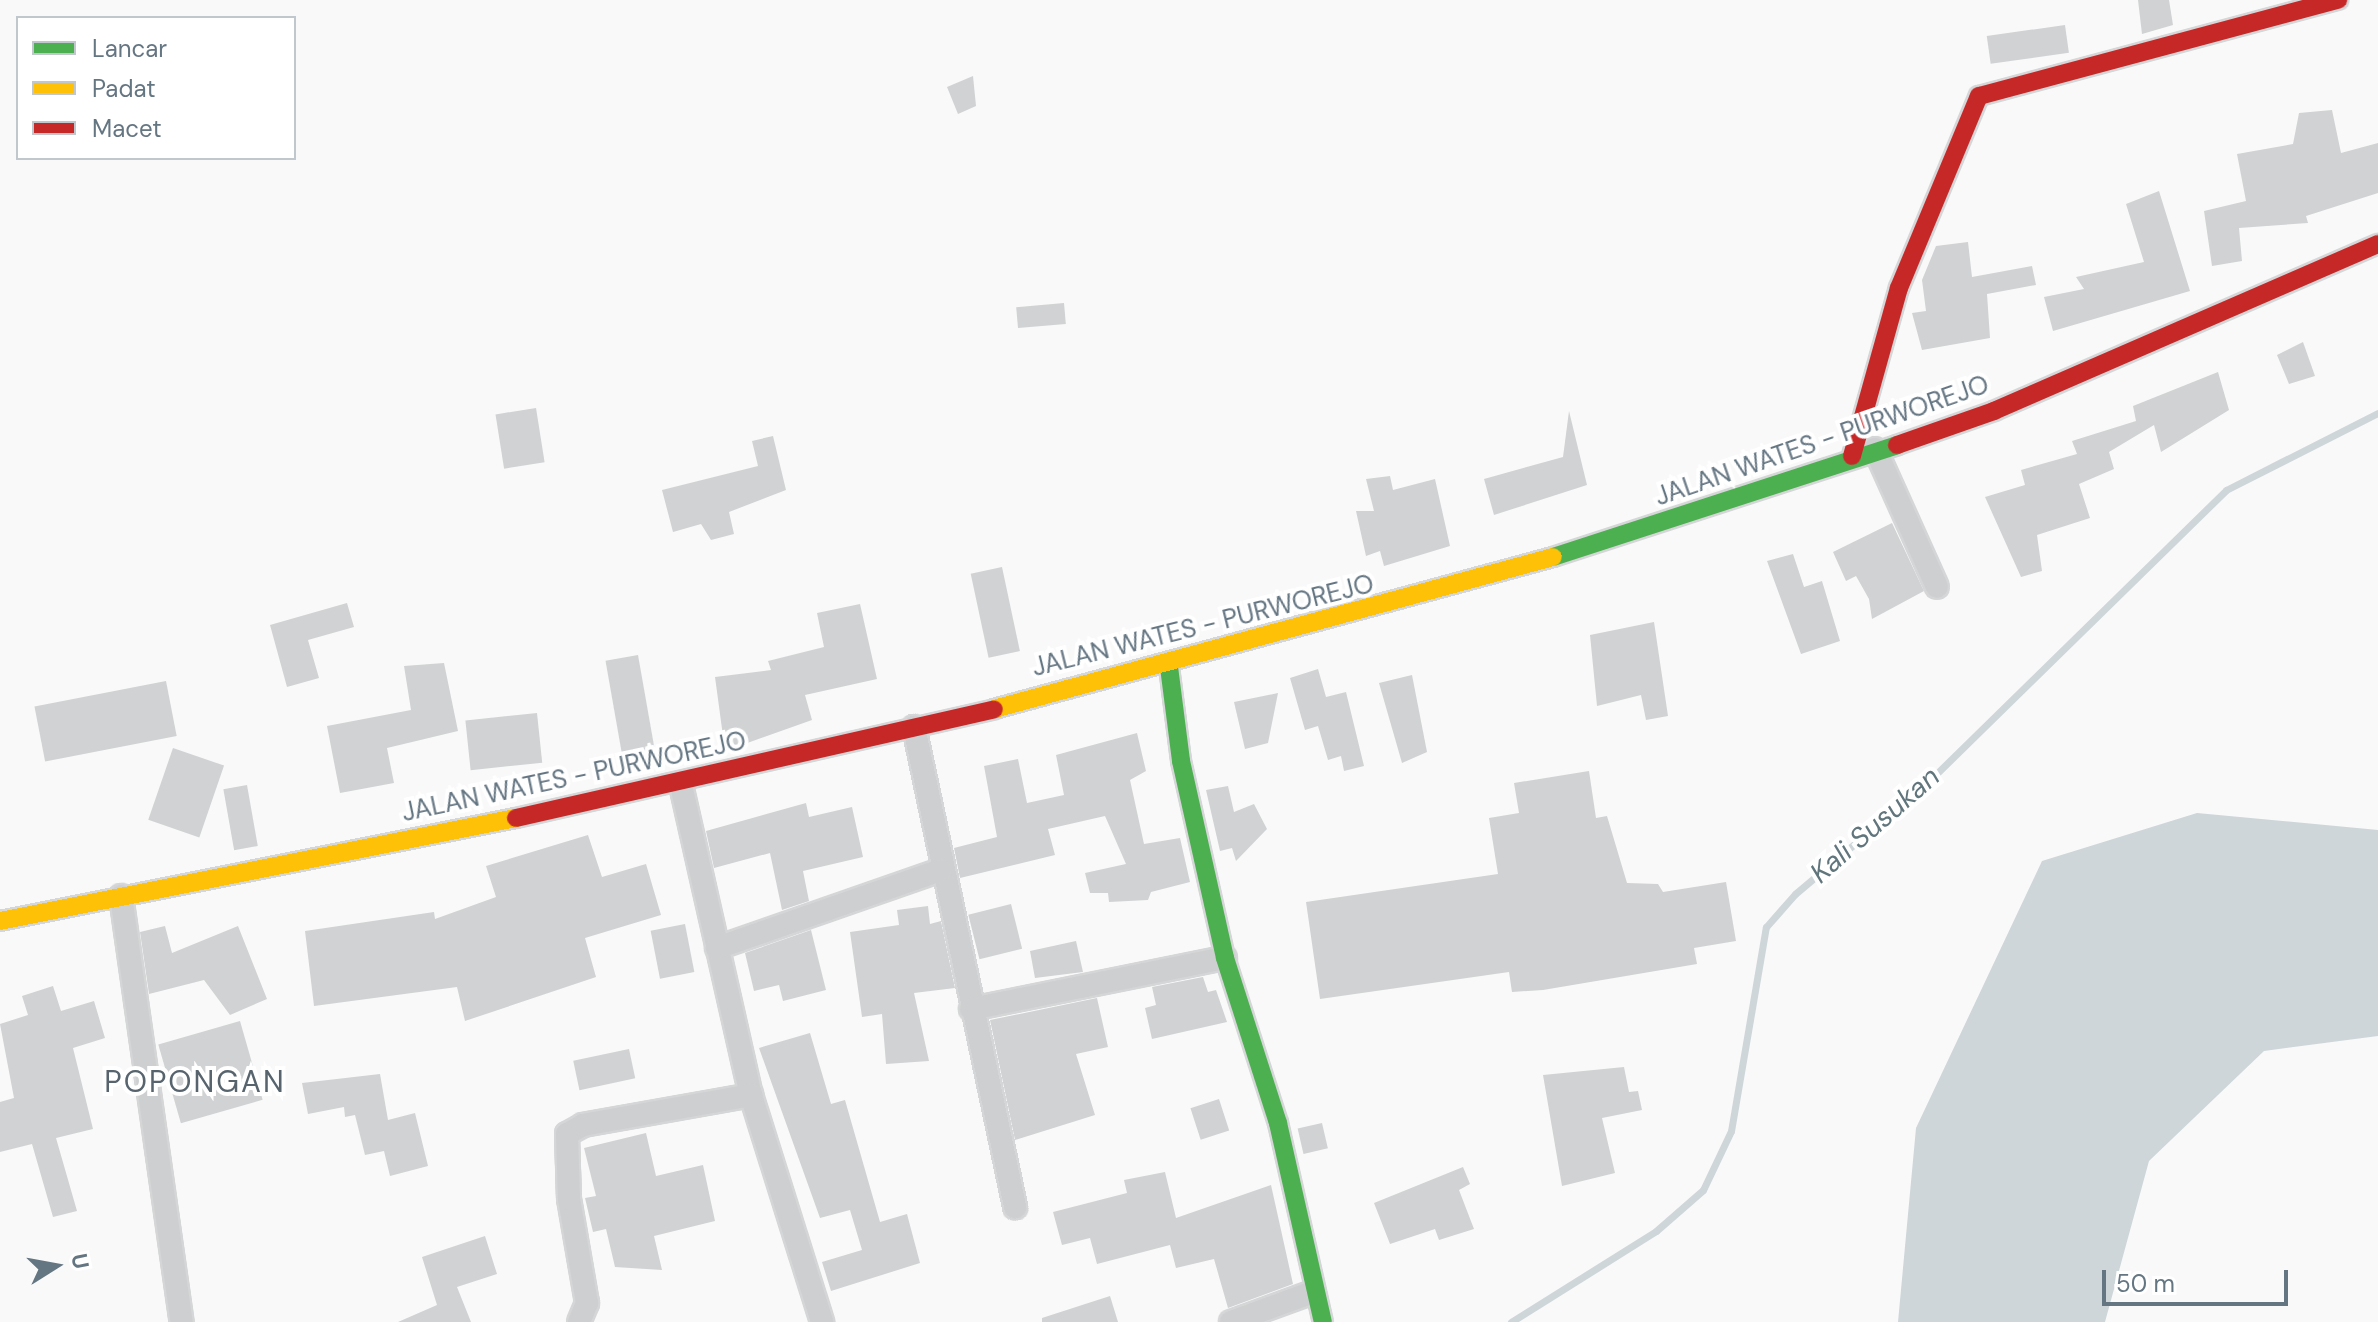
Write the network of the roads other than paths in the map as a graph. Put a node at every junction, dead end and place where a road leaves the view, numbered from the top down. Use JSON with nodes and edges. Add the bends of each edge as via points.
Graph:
{"nodes":[{"id":1,"x":2338,"y":0,"type":"edge"},
{"id":2,"x":2378,"y":244,"type":"edge"},
{"id":3,"x":1875,"y":449,"type":"junction"},
{"id":4,"x":1852,"y":456,"type":"junction"},
{"id":5,"x":1937,"y":587,"type":"dead end"},
{"id":6,"x":1169,"y":667,"type":"junction"},
{"id":7,"x":914,"y":727,"type":"junction"},
{"id":8,"x":681,"y":785,"type":"junction"},
{"id":9,"x":941,"y":870,"type":"junction"},
{"id":10,"x":121,"y":896,"type":"junction"},
{"id":11,"x":0,"y":921,"type":"edge"},
{"id":12,"x":717,"y":948,"type":"junction"},
{"id":13,"x":1225,"y":958,"type":"junction"},
{"id":14,"x":971,"y":1009,"type":"junction"},
{"id":15,"x":751,"y":1095,"type":"junction"},
{"id":16,"x":1015,"y":1207,"type":"dead end"},
{"id":17,"x":1313,"y":1292,"type":"junction"},
{"id":18,"x":182,"y":1322,"type":"edge"},
{"id":19,"x":579,"y":1322,"type":"edge"},
{"id":20,"x":822,"y":1322,"type":"edge"},
{"id":21,"x":1231,"y":1322,"type":"edge"},
{"id":22,"x":1323,"y":1322,"type":"edge"}],
"edges":[{"from":1,"to":4,"type":"main road","via":[[1979,96],[1899,288]]},
{"from":2,"to":3,"type":"main road","name":"JALAN WATES - PURWOREJO","via":[[2100,369]]},
{"from":3,"to":4,"type":"main road","name":"JALAN WATES - PURWOREJO"},
{"from":3,"to":5,"type":"street"},
{"from":4,"to":6,"type":"main road","name":"JALAN WATES - PURWOREJO","via":[[1759,494]]},
{"from":6,"to":7,"type":"main road","name":"JALAN WATES - PURWOREJO"},
{"from":6,"to":13,"type":"main road","via":[[1181,761]]},
{"from":7,"to":8,"type":"main road","name":"JALAN WATES - PURWOREJO"},
{"from":7,"to":9,"type":"street"},
{"from":8,"to":10,"type":"main road","name":"JALAN WATES - PURWOREJO"},
{"from":8,"to":12,"type":"street"},
{"from":9,"to":12,"type":"street"},
{"from":9,"to":14,"type":"street"},
{"from":10,"to":11,"type":"main road","name":"JALAN WATES - PURWOREJO"},
{"from":10,"to":18,"type":"street"},
{"from":12,"to":15,"type":"street"},
{"from":13,"to":14,"type":"street"},
{"from":13,"to":17,"type":"main road","via":[[1278,1123]]},
{"from":14,"to":16,"type":"street"},
{"from":15,"to":19,"type":"street","via":[[583,1125],[567,1134],[569,1199],[587,1303]]},
{"from":15,"to":20,"type":"street"},
{"from":17,"to":21,"type":"street"},
{"from":17,"to":22,"type":"main road"}]}
